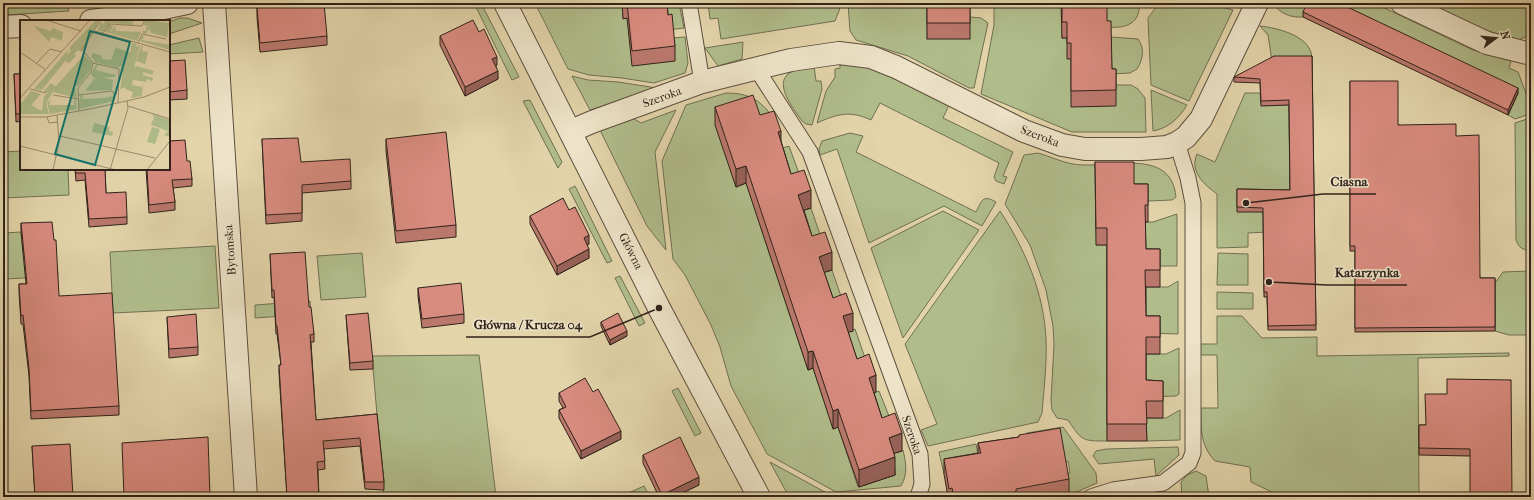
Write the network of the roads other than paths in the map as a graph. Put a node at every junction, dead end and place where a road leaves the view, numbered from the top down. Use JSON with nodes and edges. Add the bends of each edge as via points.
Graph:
{"nodes":[{"id":1,"x":187,"y":3,"type":"edge"},
{"id":2,"x":214,"y":3,"type":"edge"},
{"id":3,"x":505,"y":3,"type":"edge"},
{"id":4,"x":689,"y":3,"type":"edge"},
{"id":5,"x":1257,"y":3,"type":"edge"},
{"id":6,"x":1402,"y":3,"type":"edge"},
{"id":7,"x":99,"y":20,"type":"edge"},
{"id":8,"x":20,"y":26,"type":"edge"},
{"id":9,"x":3,"y":27,"type":"edge"},
{"id":10,"x":1531,"y":54,"type":"edge"},
{"id":11,"x":756,"y":68,"type":"junction"},
{"id":12,"x":702,"y":82,"type":"junction"},
{"id":13,"x":571,"y":131,"type":"junction"},
{"id":14,"x":1178,"y":143,"type":"junction"},
{"id":15,"x":246,"y":497,"type":"edge"},
{"id":16,"x":759,"y":497,"type":"edge"},
{"id":17,"x":918,"y":497,"type":"edge"},
{"id":18,"x":1091,"y":497,"type":"edge"}],
"edges":[{"from":1,"to":7,"type":"street"},
{"from":2,"to":15,"type":"street","name":"Bytomska"},
{"from":3,"to":13,"type":"street","name":"Główna"},
{"from":4,"to":12,"type":"lane"},
{"from":5,"to":14,"type":"street","name":"Szeroka","via":[[1201,119],[1191,133]]},
{"from":6,"to":10,"type":"street","via":[[1487,43]]},
{"from":8,"to":9,"type":"street"},
{"from":11,"to":12,"type":"street","name":"Szeroka"},
{"from":11,"to":14,"type":"street","name":"Szeroka","via":[[839,53],[871,57],[1024,130],[1062,145],[1085,149],[1141,149],[1167,147]]},
{"from":11,"to":17,"type":"lane","name":"Szeroka","via":[[810,152],[920,454],[923,474]]},
{"from":12,"to":13,"type":"street","name":"Szeroka"},
{"from":13,"to":16,"type":"street","name":"Główna","via":[[659,308]]},
{"from":14,"to":18,"type":"lane","via":[[1193,203],[1192,458],[1163,483],[1113,490]]}]}
